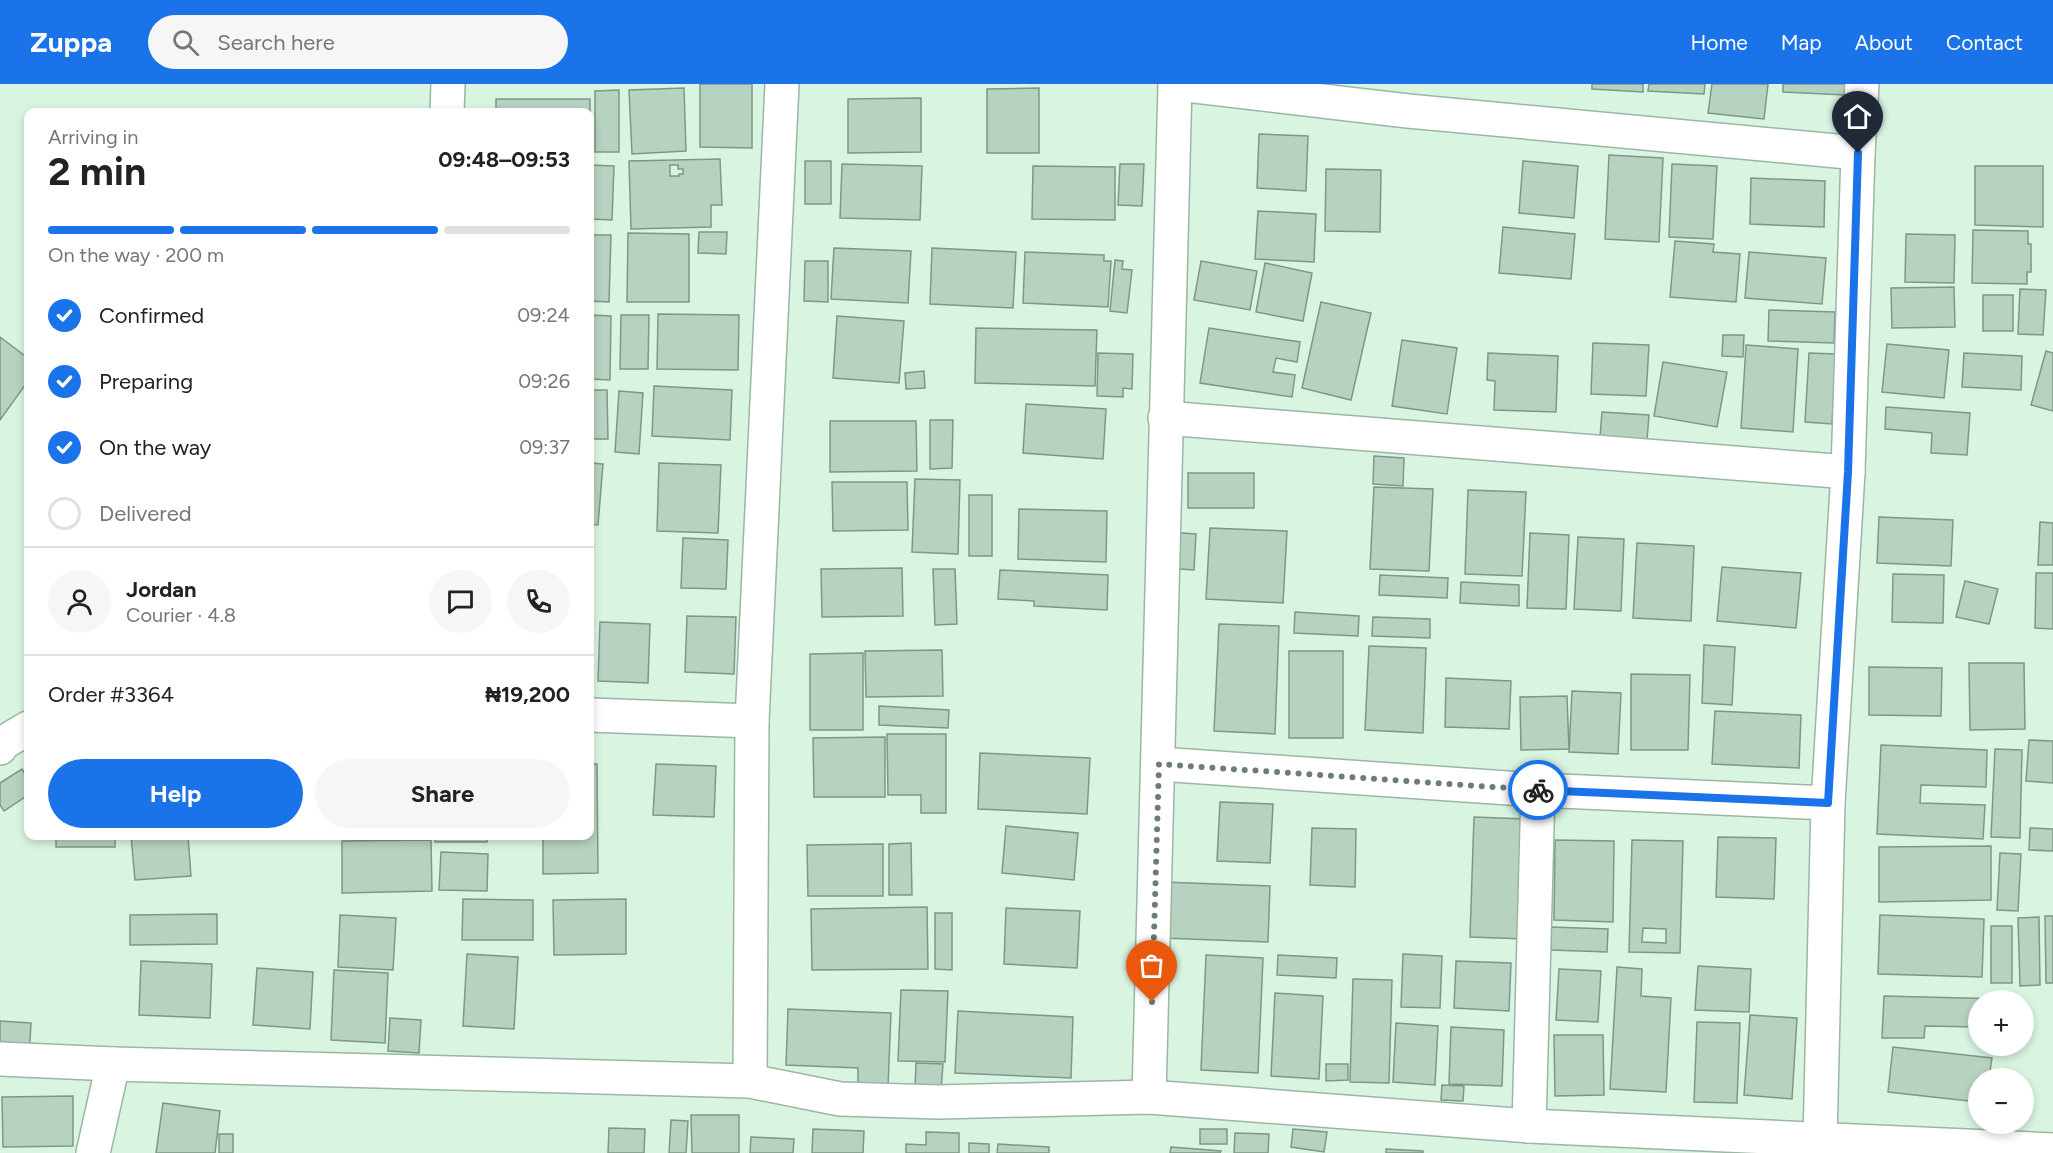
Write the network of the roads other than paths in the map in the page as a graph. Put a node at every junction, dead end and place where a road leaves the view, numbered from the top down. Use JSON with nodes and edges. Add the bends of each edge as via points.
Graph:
{"nodes":[{"id":1,"x":448,"y":84,"type":"edge"},
{"id":2,"x":782,"y":84,"type":"edge"},
{"id":3,"x":1176,"y":84,"type":"edge"},
{"id":4,"x":1862,"y":84,"type":"edge"},
{"id":5,"x":447,"y":108,"type":"edge"},
{"id":6,"x":1858,"y":153,"type":"junction"},
{"id":7,"x":1165,"y":418,"type":"junction"},
{"id":8,"x":1848,"y":472,"type":"junction"},
{"id":9,"x":594,"y":715,"type":"edge"},
{"id":10,"x":752,"y":721,"type":"junction"},
{"id":11,"x":24,"y":730,"type":"edge"},
{"id":12,"x":0,"y":748,"type":"edge"},
{"id":13,"x":1159,"y":764,"type":"junction"},
{"id":14,"x":1538,"y":790,"type":"junction"},
{"id":15,"x":1828,"y":803,"type":"junction"},
{"id":16,"x":0,"y":1059,"type":"edge"},
{"id":17,"x":113,"y":1064,"type":"junction"},
{"id":18,"x":750,"y":1081,"type":"junction"},
{"id":19,"x":1149,"y":1097,"type":"junction"},
{"id":20,"x":1529,"y":1126,"type":"junction"},
{"id":21,"x":1820,"y":1140,"type":"junction"},
{"id":22,"x":2053,"y":1150,"type":"edge"},
{"id":23,"x":93,"y":1153,"type":"edge"}],
"edges":[{"from":1,"to":5,"type":"street"},
{"from":2,"to":10,"type":"street"},
{"from":3,"to":6,"type":"street","via":[[1420,112]]},
{"from":3,"to":7,"type":"street"},
{"from":4,"to":6,"type":"street"},
{"from":6,"to":8,"type":"street"},
{"from":7,"to":8,"type":"street"},
{"from":7,"to":13,"type":"street"},
{"from":8,"to":15,"type":"street"},
{"from":9,"to":10,"type":"street"},
{"from":10,"to":18,"type":"street"},
{"from":11,"to":12,"type":"street"},
{"from":13,"to":14,"type":"street"},
{"from":13,"to":19,"type":"street"},
{"from":14,"to":15,"type":"street"},
{"from":14,"to":20,"type":"street"},
{"from":15,"to":21,"type":"street"},
{"from":16,"to":17,"type":"street"},
{"from":17,"to":18,"type":"street"},
{"from":17,"to":23,"type":"street"},
{"from":18,"to":19,"type":"street","via":[[840,1099],[938,1102]]},
{"from":19,"to":20,"type":"street"},
{"from":20,"to":21,"type":"street"},
{"from":21,"to":22,"type":"street"}]}
